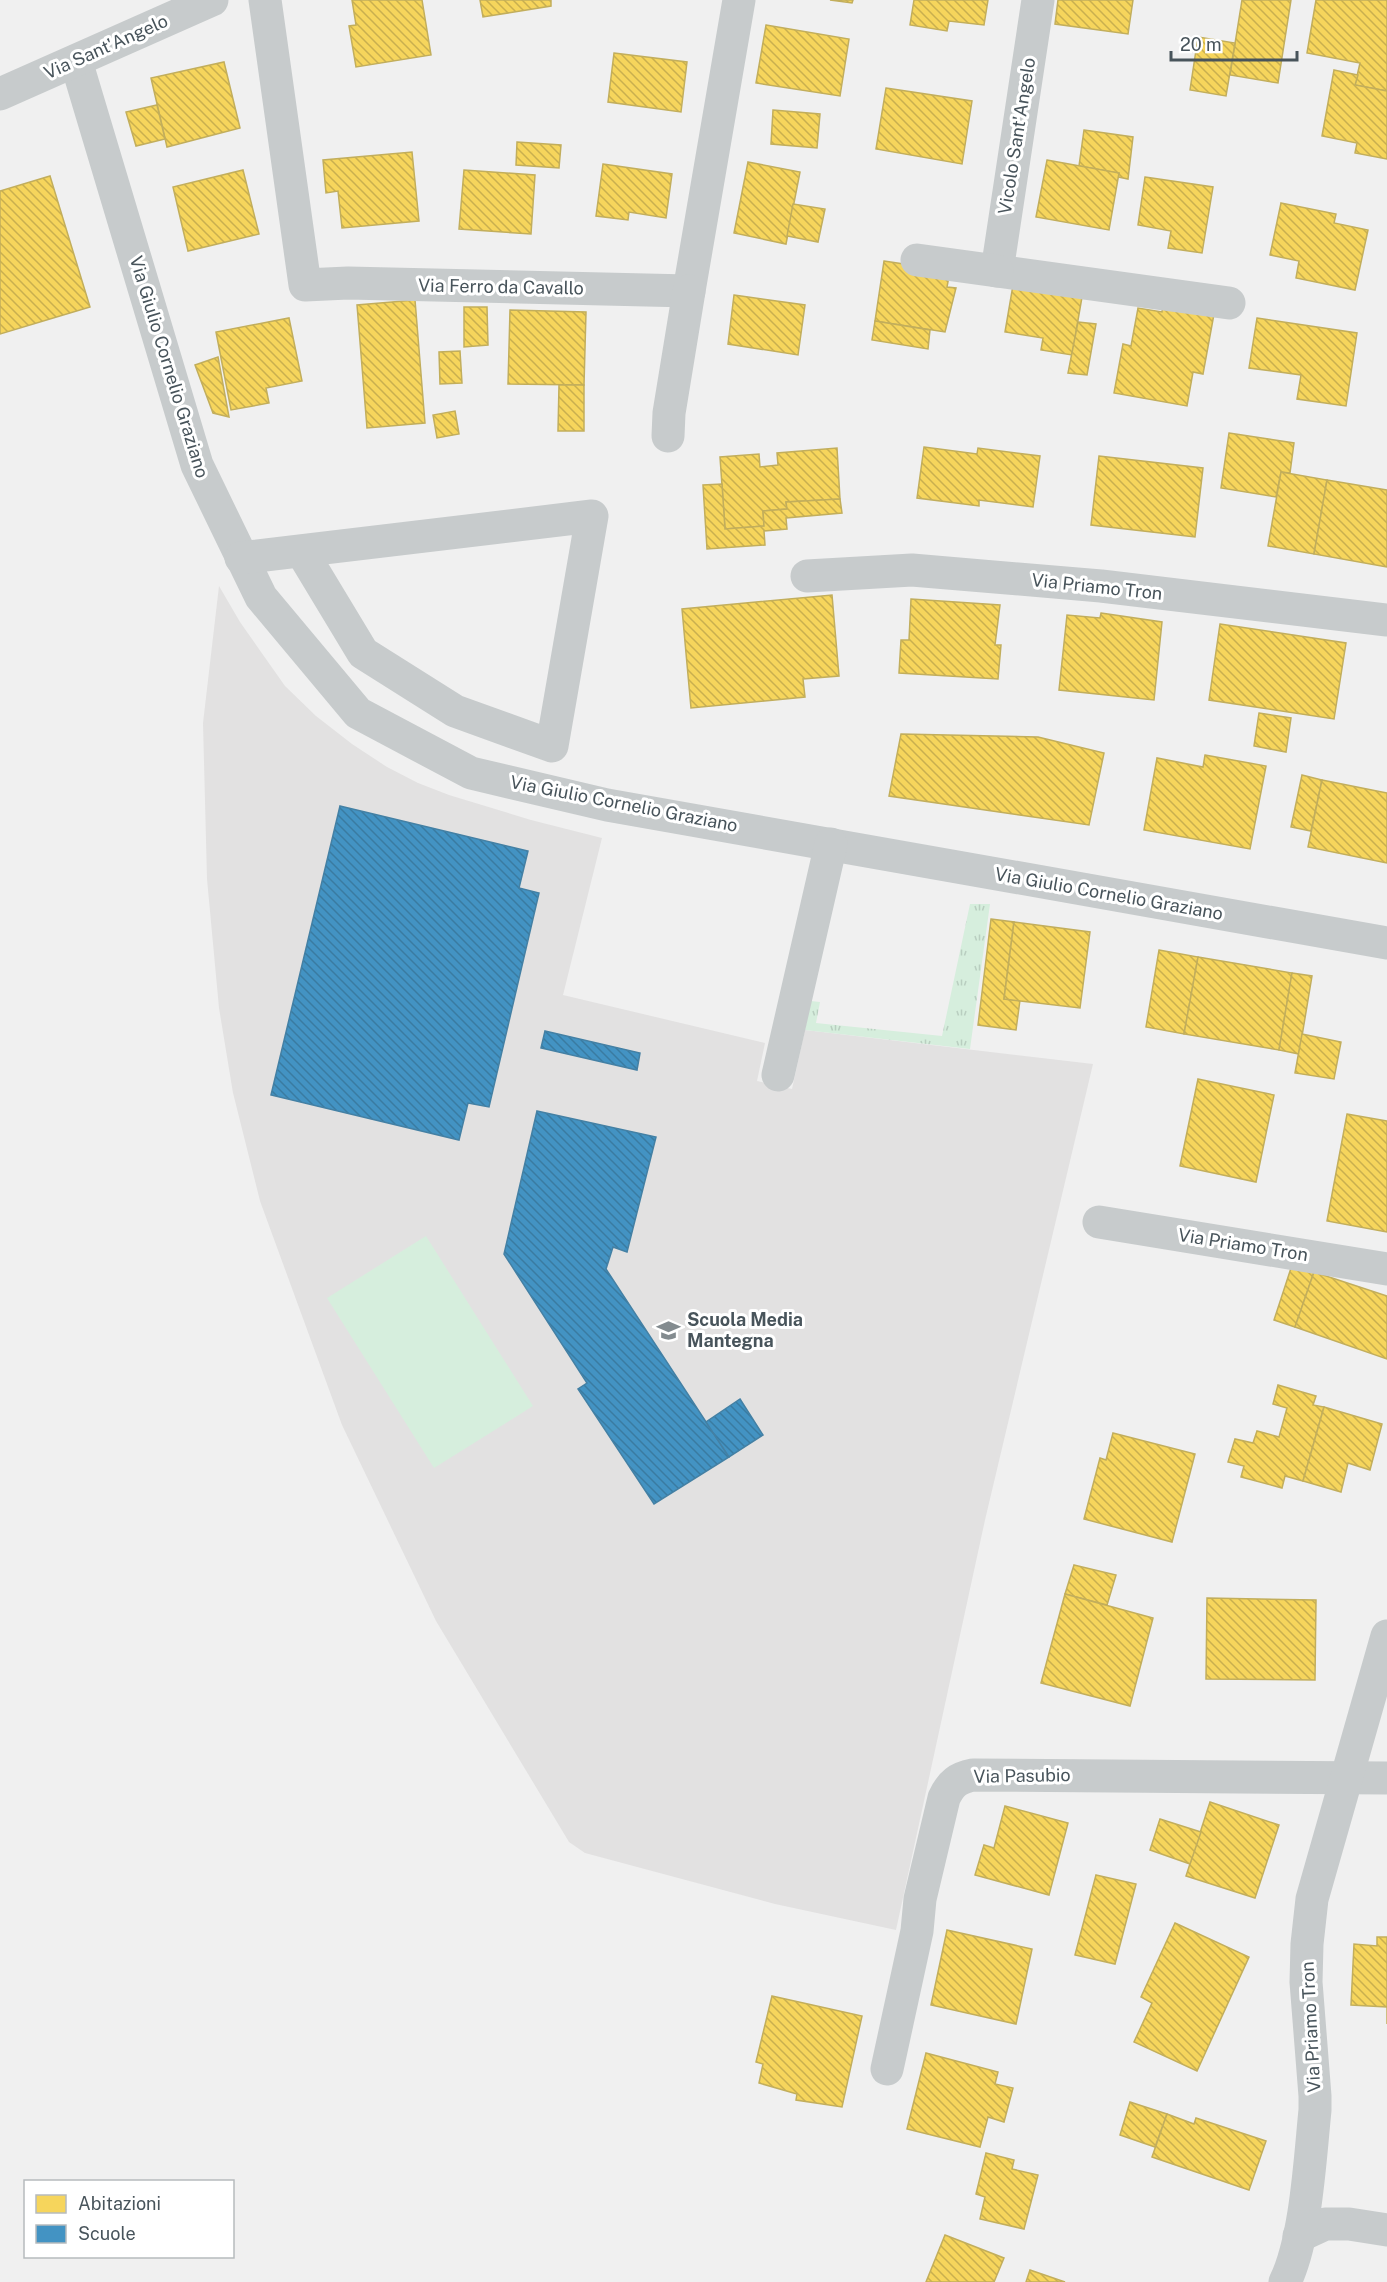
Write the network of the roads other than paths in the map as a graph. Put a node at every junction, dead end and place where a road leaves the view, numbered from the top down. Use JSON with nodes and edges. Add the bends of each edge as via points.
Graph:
{"nodes":[{"id":1,"x":212,"y":0,"type":"edge"},
{"id":2,"x":265,"y":0,"type":"edge"},
{"id":3,"x":739,"y":0,"type":"edge"},
{"id":4,"x":1038,"y":0,"type":"edge"},
{"id":5,"x":76,"y":61,"type":"junction"},
{"id":6,"x":0,"y":94,"type":"edge"},
{"id":7,"x":917,"y":260,"type":"dead end"},
{"id":8,"x":997,"y":271,"type":"junction"},
{"id":9,"x":689,"y":291,"type":"junction"},
{"id":10,"x":1229,"y":303,"type":"dead end"},
{"id":11,"x":668,"y":436,"type":"dead end"},
{"id":12,"x":302,"y":552,"type":"junction"},
{"id":13,"x":241,"y":558,"type":"junction"},
{"id":14,"x":807,"y":576,"type":"dead end"},
{"id":15,"x":1387,"y":620,"type":"edge"},
{"id":16,"x":831,"y":844,"type":"junction"},
{"id":17,"x":1387,"y":943,"type":"edge"},
{"id":18,"x":778,"y":1075,"type":"dead end"},
{"id":19,"x":1099,"y":1222,"type":"dead end"},
{"id":20,"x":1387,"y":1269,"type":"edge"},
{"id":21,"x":1387,"y":1636,"type":"edge"},
{"id":22,"x":1347,"y":1778,"type":"junction"},
{"id":23,"x":1387,"y":1778,"type":"edge"},
{"id":24,"x":887,"y":2069,"type":"dead end"},
{"id":25,"x":1387,"y":2230,"type":"edge"},
{"id":26,"x":1299,"y":2236,"type":"junction"},
{"id":27,"x":1387,"y":2242,"type":"edge"},
{"id":28,"x":1285,"y":2282,"type":"edge"}],
"edges":[{"from":1,"to":5,"type":"street","name":"Via Sant'Angelo"},
{"from":2,"to":9,"type":"street","name":"Via Ferro da Cavallo","via":[[305,285]]},
{"from":3,"to":9,"type":"street"},
{"from":4,"to":8,"type":"street","name":"Vicolo Sant'Angelo"},
{"from":5,"to":6,"type":"street","name":"Via Sant'Angelo"},
{"from":5,"to":13,"type":"street","name":"Via Giulio Cornelio Graziano","via":[[196,465]]},
{"from":7,"to":8,"type":"street"},
{"from":8,"to":10,"type":"street"},
{"from":9,"to":11,"type":"street"},
{"from":12,"to":12,"type":"street","via":[[592,516],[552,746],[455,711],[363,653]]},
{"from":12,"to":13,"type":"street"},
{"from":13,"to":16,"type":"street","name":"Via Giulio Cornelio Graziano","via":[[261,597],[358,713],[471,773],[607,805]]},
{"from":14,"to":15,"type":"street","name":"Via Priamo Tron","via":[[912,570],[1101,586]]},
{"from":16,"to":17,"type":"street","name":"Via Giulio Cornelio Graziano"},
{"from":16,"to":18,"type":"street"},
{"from":19,"to":20,"type":"street","name":"Via Priamo Tron"},
{"from":21,"to":22,"type":"street","name":"Via Priamo Tron"},
{"from":22,"to":23,"type":"street","name":"Via Pasubio"},
{"from":22,"to":24,"type":"street","name":"Via Pasubio","via":[[960,1778],[950,1785],[944,1798]]},
{"from":22,"to":26,"type":"street","name":"Via Priamo Tron","via":[[1312,1899],[1306,1944],[1315,2096]]},
{"from":25,"to":26,"type":"street","via":[[1325,2224]]},
{"from":26,"to":27,"type":"street","via":[[1331,2246]]},
{"from":26,"to":28,"type":"street","name":"Via Priamo Tron"}]}
